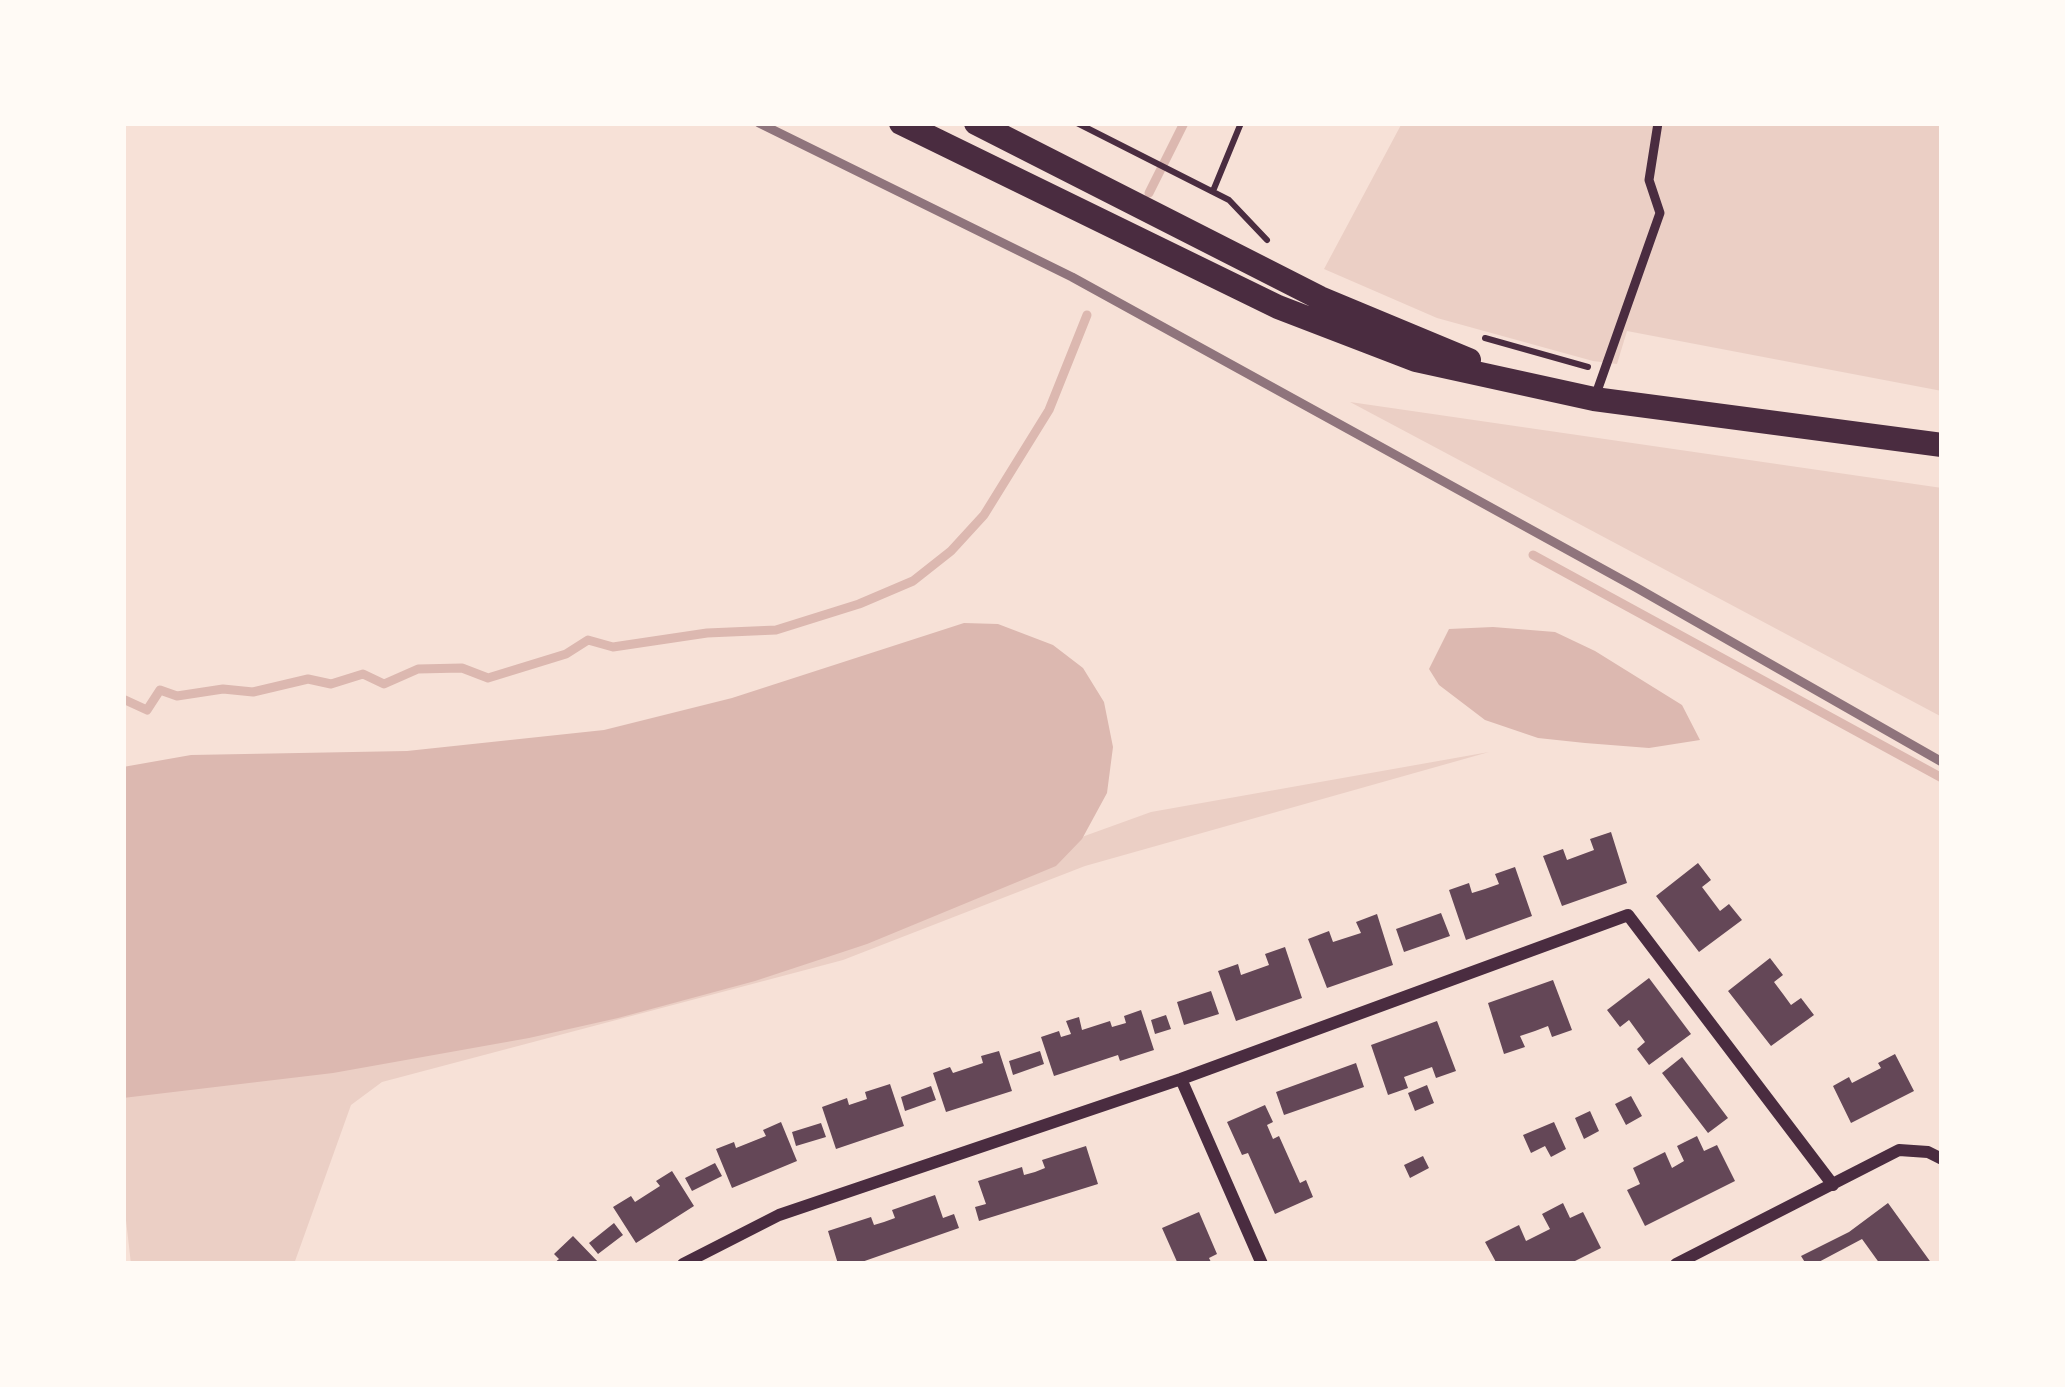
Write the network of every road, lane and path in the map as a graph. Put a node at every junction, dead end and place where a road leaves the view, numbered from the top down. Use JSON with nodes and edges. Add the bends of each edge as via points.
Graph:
{"nodes":[{"id":1,"x":901,"y":123,"type":"edge"},
{"id":2,"x":976,"y":123,"type":"edge"},
{"id":3,"x":1077,"y":123,"type":"edge"},
{"id":4,"x":1241,"y":123,"type":"edge"},
{"id":5,"x":1658,"y":123,"type":"edge"},
{"id":6,"x":1195,"y":181,"type":"dead end"},
{"id":7,"x":1213,"y":191,"type":"dead end"},
{"id":8,"x":1472,"y":335,"type":"dead end"},
{"id":9,"x":1603,"y":372,"type":"junction"},
{"id":10,"x":1526,"y":384,"type":"junction"},
{"id":11,"x":1594,"y":399,"type":"junction"},
{"id":12,"x":1942,"y":445,"type":"edge"},
{"id":13,"x":1180,"y":1079,"type":"junction"},
{"id":14,"x":1942,"y":1159,"type":"edge"},
{"id":15,"x":1833,"y":1185,"type":"junction"},
{"id":16,"x":682,"y":1264,"type":"edge"},
{"id":17,"x":1262,"y":1264,"type":"edge"},
{"id":18,"x":1676,"y":1264,"type":"edge"}],
"edges":[{"from":1,"to":10,"type":"main road","via":[[1348,337]]},
{"from":2,"to":10,"type":"main road","via":[[1320,298]]},
{"from":3,"to":6,"type":"path"},
{"from":4,"to":7,"type":"path"},
{"from":5,"to":9,"type":"lane","via":[[1649,180],[1660,212]]},
{"from":8,"to":9,"type":"path"},
{"from":9,"to":11,"type":"lane"},
{"from":10,"to":11,"type":"main road"},
{"from":11,"to":12,"type":"main road"},
{"from":13,"to":15,"type":"street","via":[[1628,915]]},
{"from":13,"to":16,"type":"street","via":[[779,1215]]},
{"from":13,"to":17,"type":"street"},
{"from":14,"to":15,"type":"street","via":[[1899,1150]]},
{"from":15,"to":18,"type":"street"}]}
